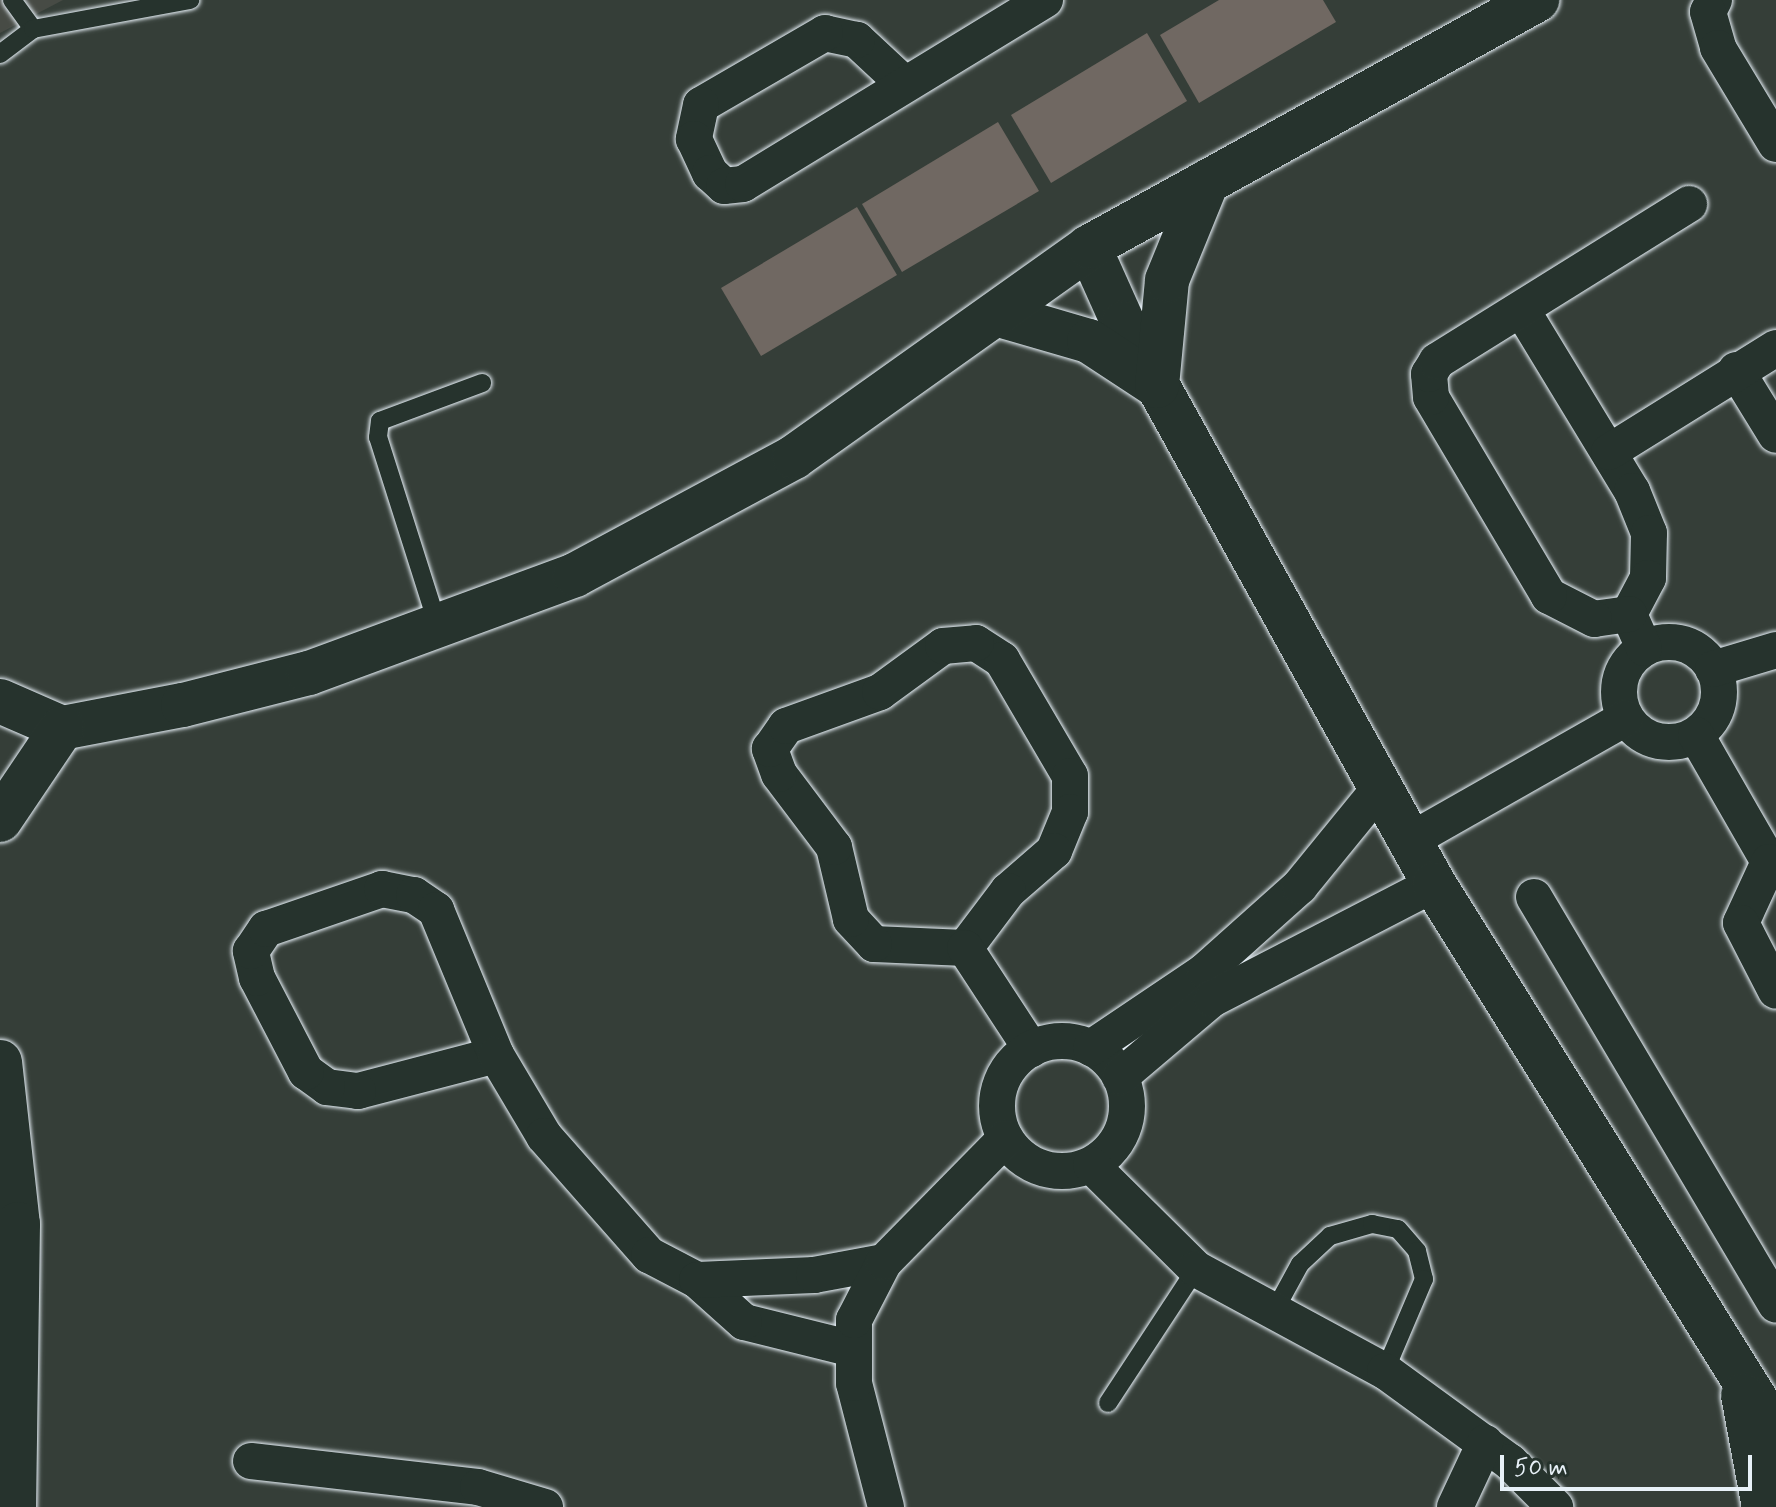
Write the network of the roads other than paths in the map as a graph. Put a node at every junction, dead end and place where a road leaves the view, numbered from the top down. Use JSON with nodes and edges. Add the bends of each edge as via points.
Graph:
{"nodes":[{"id":1,"x":12,"y":0,"type":"edge"},
{"id":2,"x":190,"y":0,"type":"edge"},
{"id":3,"x":1045,"y":0,"type":"edge"},
{"id":4,"x":1714,"y":0,"type":"edge"},
{"id":5,"x":1524,"y":3,"type":"edge"},
{"id":6,"x":33,"y":29,"type":"junction"},
{"id":7,"x":0,"y":54,"type":"edge"},
{"id":8,"x":902,"y":82,"type":"junction"},
{"id":9,"x":1776,"y":144,"type":"edge"},
{"id":10,"x":1207,"y":182,"type":"junction"},
{"id":11,"x":1689,"y":204,"type":"dead end"},
{"id":12,"x":1089,"y":247,"type":"junction"},
{"id":13,"x":1523,"y":312,"type":"junction"},
{"id":14,"x":996,"y":314,"type":"junction"},
{"id":15,"x":1776,"y":348,"type":"edge"},
{"id":16,"x":1736,"y":370,"type":"junction"},
{"id":17,"x":482,"y":383,"type":"dead end"},
{"id":18,"x":1157,"y":386,"type":"junction"},
{"id":19,"x":1776,"y":435,"type":"edge"},
{"id":20,"x":1609,"y":452,"type":"junction"},
{"id":21,"x":1629,"y":614,"type":"junction"},
{"id":22,"x":438,"y":626,"type":"junction"},
{"id":23,"x":1644,"y":648,"type":"junction"},
{"id":24,"x":1776,"y":650,"type":"edge"},
{"id":25,"x":1713,"y":669,"type":"junction"},
{"id":26,"x":0,"y":701,"type":"edge"},
{"id":27,"x":1626,"y":718,"type":"junction"},
{"id":28,"x":62,"y":728,"type":"junction"},
{"id":29,"x":1696,"y":735,"type":"junction"},
{"id":30,"x":1380,"y":788,"type":"junction"},
{"id":31,"x":0,"y":820,"type":"edge"},
{"id":32,"x":1411,"y":840,"type":"junction"},
{"id":33,"x":1772,"y":861,"type":"edge"},
{"id":34,"x":1434,"y":884,"type":"junction"},
{"id":35,"x":1534,"y":897,"type":"dead end"},
{"id":36,"x":965,"y":948,"type":"junction"},
{"id":37,"x":1776,"y":991,"type":"edge"},
{"id":38,"x":1091,"y":1048,"type":"junction"},
{"id":39,"x":1031,"y":1049,"type":"junction"},
{"id":40,"x":496,"y":1055,"type":"junction"},
{"id":41,"x":0,"y":1062,"type":"edge"},
{"id":42,"x":1120,"y":1077,"type":"junction"},
{"id":43,"x":1005,"y":1139,"type":"junction"},
{"id":44,"x":1091,"y":1165,"type":"junction"},
{"id":45,"x":884,"y":1262,"type":"junction"},
{"id":46,"x":1196,"y":1269,"type":"junction"},
{"id":47,"x":697,"y":1280,"type":"junction"},
{"id":48,"x":1776,"y":1304,"type":"edge"},
{"id":49,"x":1276,"y":1308,"type":"junction"},
{"id":50,"x":853,"y":1349,"type":"junction"},
{"id":51,"x":1737,"y":1368,"type":"junction"},
{"id":52,"x":1385,"y":1371,"type":"junction"},
{"id":53,"x":1108,"y":1403,"type":"dead end"},
{"id":54,"x":1776,"y":1432,"type":"edge"},
{"id":55,"x":1485,"y":1443,"type":"junction"},
{"id":56,"x":251,"y":1461,"type":"dead end"},
{"id":57,"x":14,"y":1507,"type":"edge"},
{"id":58,"x":545,"y":1507,"type":"edge"},
{"id":59,"x":886,"y":1507,"type":"edge"},
{"id":60,"x":1455,"y":1507,"type":"edge"},
{"id":61,"x":1555,"y":1507,"type":"edge"},
{"id":62,"x":1764,"y":1507,"type":"edge"}],
"edges":[{"from":1,"to":6,"type":"lane"},
{"from":2,"to":6,"type":"lane"},
{"from":3,"to":8,"type":"street"},
{"from":4,"to":9,"type":"street","via":[[1708,12],[1718,48]]},
{"from":5,"to":10,"type":"street"},
{"from":6,"to":7,"type":"lane"},
{"from":8,"to":8,"type":"street","via":[[857,40],[825,33],[701,105],[694,139],[710,173],[724,186],[743,184]]},
{"from":10,"to":12,"type":"street"},
{"from":10,"to":18,"type":"street","via":[[1167,280]]},
{"from":11,"to":13,"type":"street"},
{"from":12,"to":14,"type":"street"},
{"from":12,"to":18,"type":"street"},
{"from":13,"to":20,"type":"street"},
{"from":13,"to":21,"type":"street","via":[[1437,361],[1431,397],[1549,596],[1594,619]]},
{"from":14,"to":18,"type":"street","via":[[1089,341]]},
{"from":14,"to":22,"type":"street","via":[[794,457],[575,575]]},
{"from":15,"to":16,"type":"street"},
{"from":16,"to":19,"type":"street"},
{"from":16,"to":20,"type":"street"},
{"from":17,"to":22,"type":"lane","via":[[380,421],[378,437]]},
{"from":18,"to":30,"type":"street"},
{"from":20,"to":21,"type":"street","via":[[1649,533],[1648,578]]},
{"from":21,"to":23,"type":"street"},
{"from":22,"to":28,"type":"street","via":[[309,673]]},
{"from":23,"to":25,"type":"street","via":[[1676,642]]},
{"from":23,"to":27,"type":"street","via":[[1623,672]]},
{"from":24,"to":25,"type":"street"},
{"from":25,"to":29,"type":"street","via":[[1719,698]]},
{"from":26,"to":28,"type":"street"},
{"from":27,"to":29,"type":"street","via":[[1649,739]]},
{"from":27,"to":32,"type":"street"},
{"from":28,"to":31,"type":"street"},
{"from":29,"to":33,"type":"street"},
{"from":30,"to":32,"type":"street"},
{"from":30,"to":38,"type":"street","via":[[1300,886],[1241,939]]},
{"from":32,"to":34,"type":"street"},
{"from":33,"to":37,"type":"street","via":[[1741,923]]},
{"from":34,"to":42,"type":"street","via":[[1330,944],[1212,999]]},
{"from":34,"to":51,"type":"street"},
{"from":35,"to":48,"type":"street"},
{"from":36,"to":36,"type":"street","via":[[874,944],[851,919],[834,847],[779,774],[770,749],[786,726],[880,692],[943,646],[976,643],[1002,660],[1070,776],[1070,812],[1054,851],[1008,891]]},
{"from":36,"to":39,"type":"street"},
{"from":38,"to":39,"type":"street","via":[[1071,1041]]},
{"from":38,"to":42,"type":"street"},
{"from":39,"to":43,"type":"street","via":[[1015,1061],[997,1098]]},
{"from":40,"to":40,"type":"street","via":[[436,910],[414,895],[382,889],[266,929],[251,951],[257,978],[306,1072],[327,1087],[358,1091]]},
{"from":40,"to":47,"type":"street","via":[[544,1136],[649,1255]]},
{"from":41,"to":57,"type":"street","via":[[18,1224]]},
{"from":42,"to":44,"type":"street","via":[[1126,1096],[1120,1136]]},
{"from":43,"to":44,"type":"street","via":[[1034,1166],[1072,1171]]},
{"from":43,"to":45,"type":"street"},
{"from":44,"to":46,"type":"street"},
{"from":45,"to":47,"type":"street","via":[[814,1275]]},
{"from":45,"to":50,"type":"street","via":[[854,1320]]},
{"from":46,"to":49,"type":"street"},
{"from":46,"to":53,"type":"lane"},
{"from":47,"to":50,"type":"street","via":[[744,1322]]},
{"from":49,"to":52,"type":"street"},
{"from":49,"to":52,"type":"lane","via":[[1300,1264],[1330,1236],[1372,1224],[1398,1229],[1417,1251],[1424,1279]]},
{"from":50,"to":59,"type":"street","via":[[854,1383]]},
{"from":51,"to":54,"type":"street"},
{"from":51,"to":62,"type":"street"},
{"from":52,"to":55,"type":"street"},
{"from":55,"to":60,"type":"street"},
{"from":55,"to":61,"type":"street"},
{"from":56,"to":58,"type":"street","via":[[478,1487]]}]}
